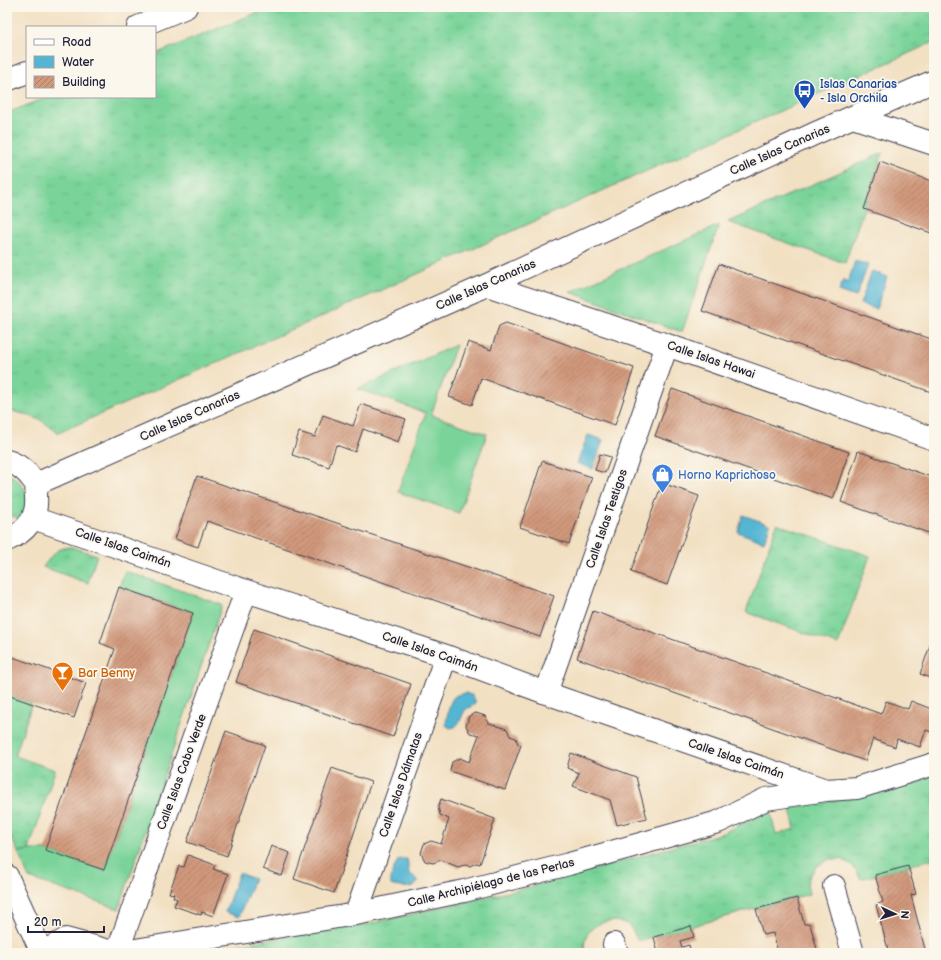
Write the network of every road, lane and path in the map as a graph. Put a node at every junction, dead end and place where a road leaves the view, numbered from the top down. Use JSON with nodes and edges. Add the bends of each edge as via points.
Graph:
{"nodes":[{"id":1,"x":186,"y":7,"type":"edge"},
{"id":2,"x":140,"y":26,"type":"edge"},
{"id":3,"x":26,"y":74,"type":"edge"},
{"id":4,"x":26,"y":74,"type":"edge"},
{"id":5,"x":7,"y":80,"type":"edge"},
{"id":6,"x":934,"y":81,"type":"edge"},
{"id":7,"x":7,"y":84,"type":"edge"},
{"id":8,"x":853,"y":117,"type":"junction"},
{"id":9,"x":934,"y":144,"type":"edge"},
{"id":10,"x":487,"y":285,"type":"junction"},
{"id":11,"x":668,"y":345,"type":"junction"},
{"id":12,"x":934,"y":439,"type":"edge"},
{"id":13,"x":7,"y":461,"type":"edge"},
{"id":14,"x":36,"y":484,"type":"junction"},
{"id":15,"x":33,"y":518,"type":"junction"},
{"id":16,"x":7,"y":540,"type":"edge"},
{"id":17,"x":246,"y":591,"type":"junction"},
{"id":18,"x":446,"y":656,"type":"junction"},
{"id":19,"x":546,"y":693,"type":"junction"},
{"id":20,"x":934,"y":764,"type":"edge"},
{"id":21,"x":826,"y":790,"type":"junction"},
{"id":22,"x":7,"y":876,"type":"edge"},
{"id":23,"x":834,"y":886,"type":"dead end"},
{"id":24,"x":356,"y":914,"type":"junction"},
{"id":25,"x":42,"y":953,"type":"edge"},
{"id":26,"x":117,"y":953,"type":"edge"},
{"id":27,"x":853,"y":953,"type":"edge"}],
"edges":[{"from":1,"to":2,"type":"main road"},
{"from":3,"to":5,"type":"main road"},
{"from":4,"to":7,"type":"main road"},
{"from":6,"to":8,"type":"main road","name":"Calle Islas Canarias"},
{"from":8,"to":9,"type":"main road"},
{"from":8,"to":10,"type":"main road","name":"Calle Islas Canarias"},
{"from":10,"to":11,"type":"main road","name":"Calle Islas Hawai"},
{"from":10,"to":14,"type":"main road","name":"Calle Islas Canarias"},
{"from":11,"to":12,"type":"main road","name":"Calle Islas Hawai"},
{"from":11,"to":19,"type":"main road","name":"Calle Islas Testigos"},
{"from":13,"to":14,"type":"main road","via":[[22,468]]},
{"from":14,"to":15,"type":"main road","via":[[37,503]]},
{"from":15,"to":16,"type":"main road","via":[[25,529]]},
{"from":15,"to":17,"type":"main road","name":"Calle Islas Caimán"},
{"from":17,"to":18,"type":"main road","name":"Calle Islas Caimán"},
{"from":17,"to":26,"type":"main road","name":"Calle Islas Cabo Verde"},
{"from":18,"to":19,"type":"main road","name":"Calle Islas Caimán"},
{"from":18,"to":24,"type":"main road","name":"Calle Islas Dálmatas"},
{"from":19,"to":21,"type":"main road","name":"Calle Islas Caimán"},
{"from":20,"to":21,"type":"main road","name":"Calle Archipiélago de las Perlas","via":[[857,788]]},
{"from":21,"to":24,"type":"main road","name":"Calle Archipiélago de las Perlas","via":[[766,799],[718,822],[569,864],[464,891]]},
{"from":22,"to":25,"type":"main road"},
{"from":23,"to":27,"type":"main road"},
{"from":24,"to":26,"type":"main road","name":"Calle Archipiélago de las Perlas"},
{"from":25,"to":26,"type":"main road","name":"Calle Archipiélago de las Perlas","via":[[66,939]]}]}
